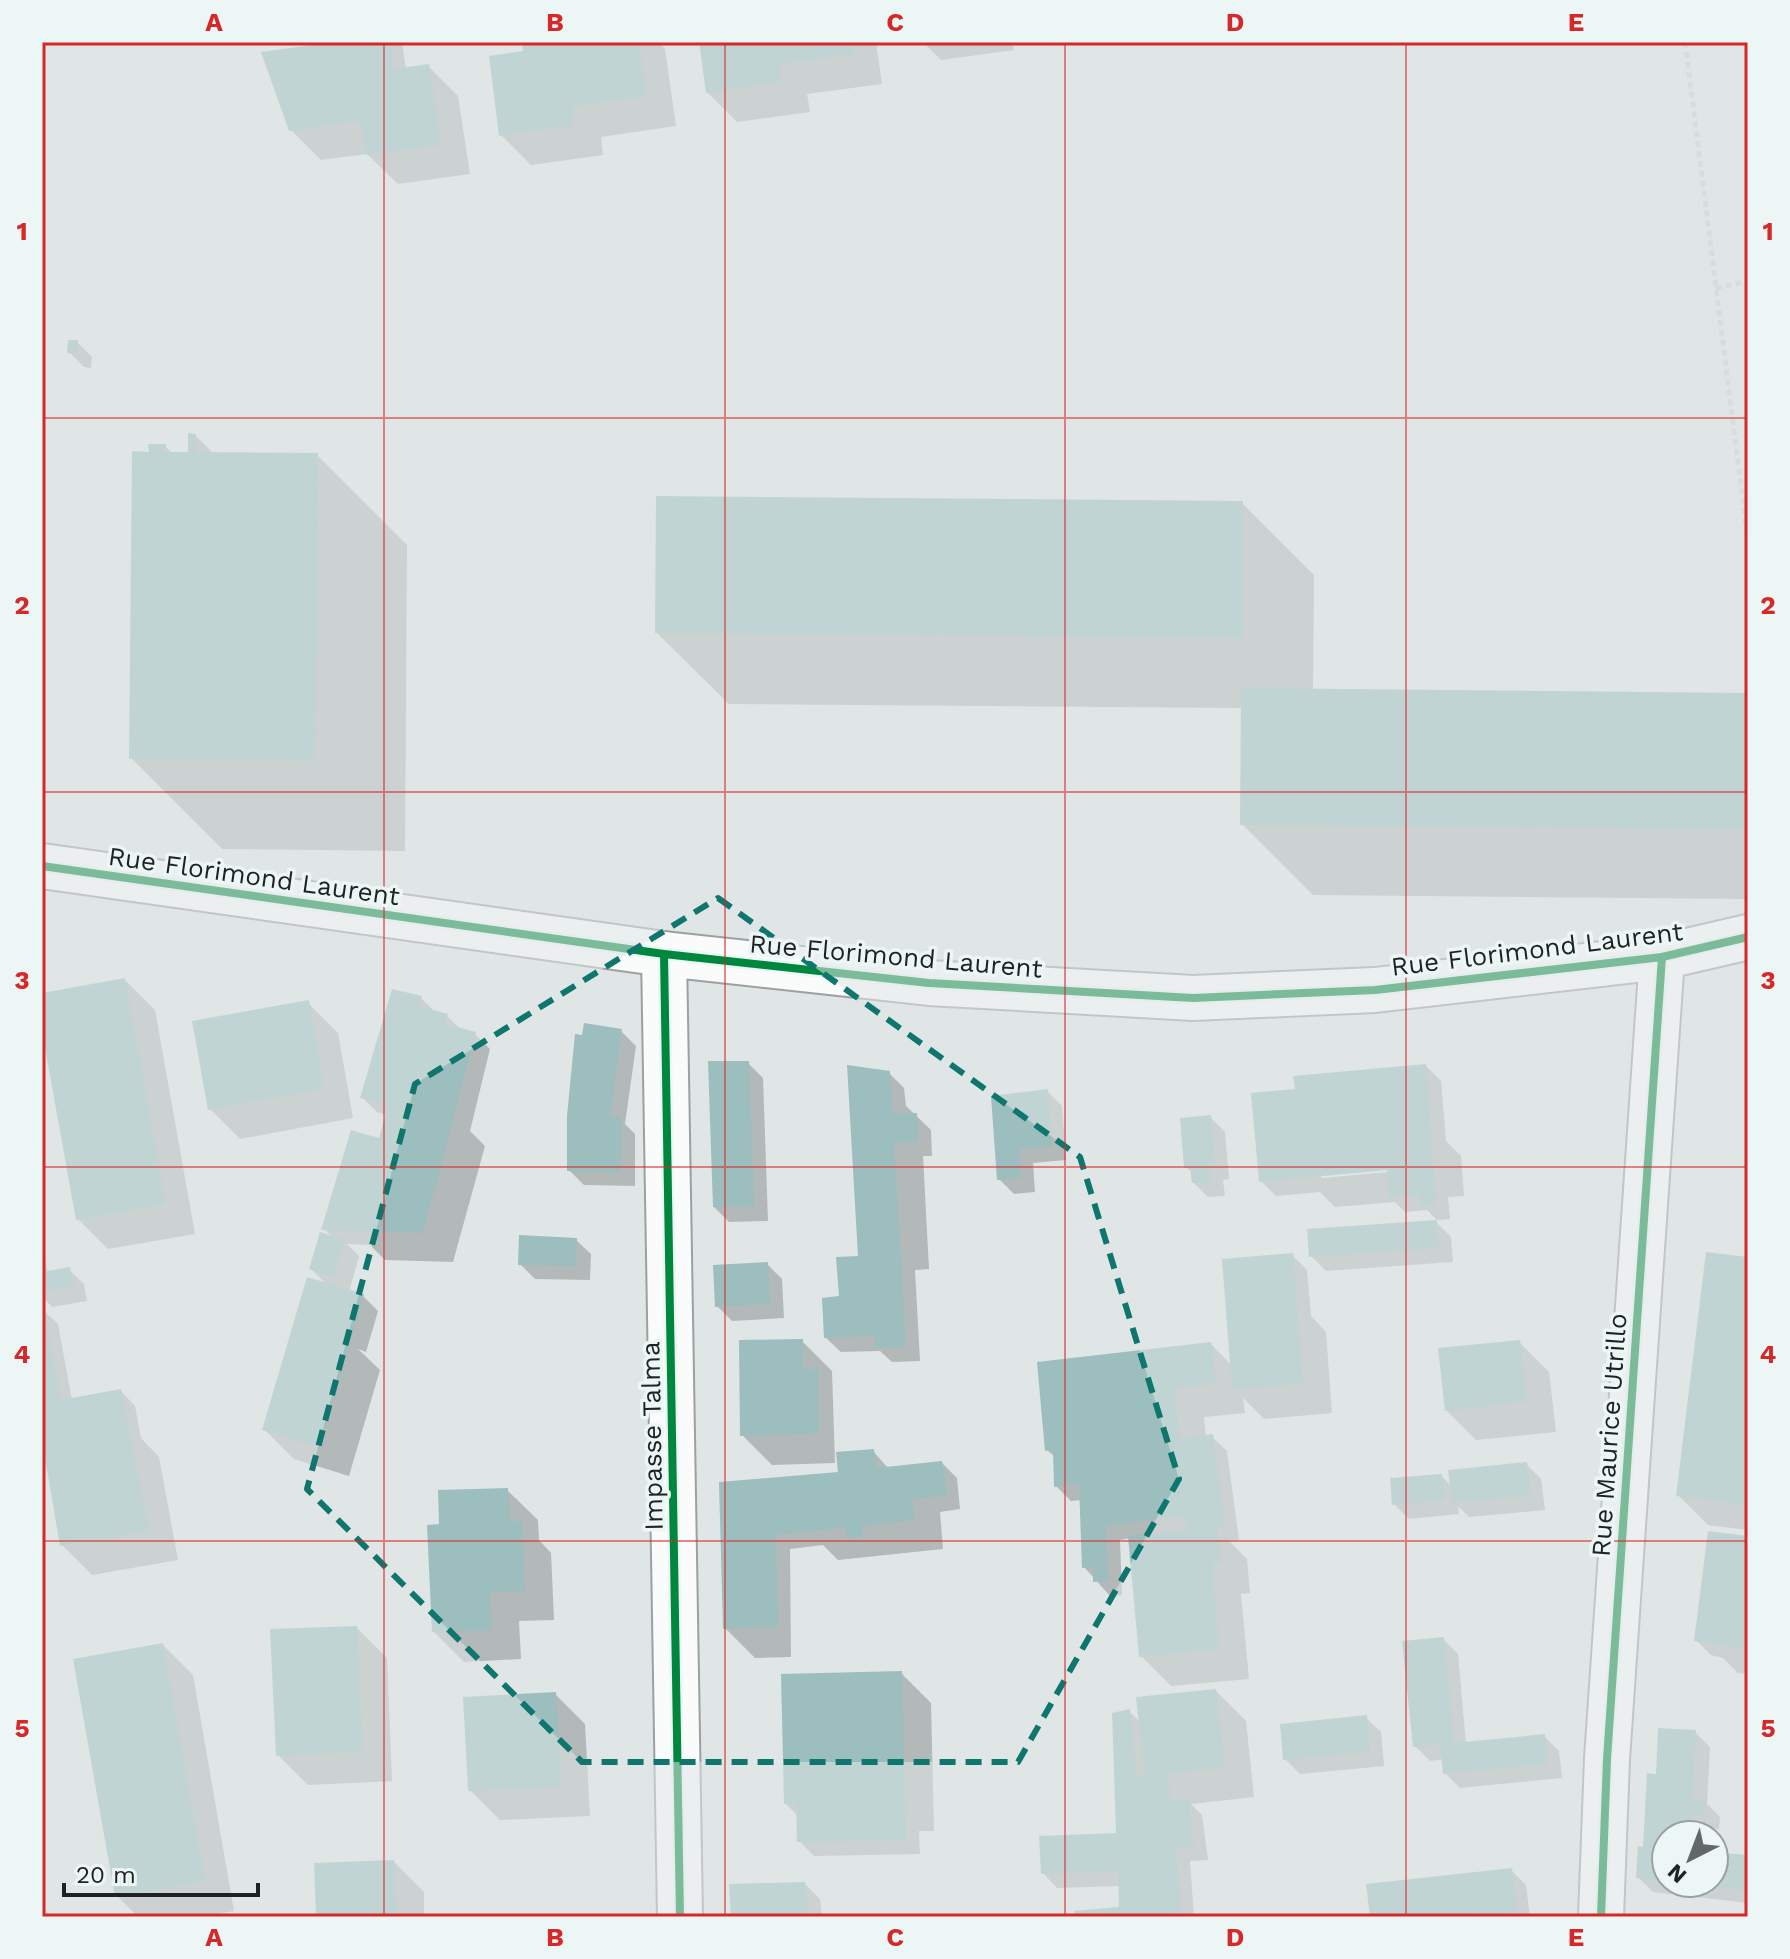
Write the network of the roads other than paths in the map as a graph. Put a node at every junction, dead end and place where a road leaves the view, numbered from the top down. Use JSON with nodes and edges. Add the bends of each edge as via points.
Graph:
{"nodes":[{"id":1,"x":42,"y":866,"type":"edge"},
{"id":2,"x":1748,"y":937,"type":"edge"},
{"id":3,"x":664,"y":954,"type":"junction"},
{"id":4,"x":1662,"y":957,"type":"junction"},
{"id":5,"x":680,"y":1917,"type":"edge"},
{"id":6,"x":1601,"y":1917,"type":"edge"}],
"edges":[{"from":1,"to":3,"type":"street","name":"Rue Florimond Laurent"},
{"from":2,"to":4,"type":"street","name":"Rue Florimond Laurent"},
{"from":3,"to":4,"type":"street","name":"Rue Florimond Laurent","via":[[929,983],[1193,998],[1375,990]]},
{"from":3,"to":5,"type":"street","name":"Impasse Talma"},
{"from":4,"to":6,"type":"street","name":"Rue Maurice Utrillo","via":[[1608,1743]]}]}
